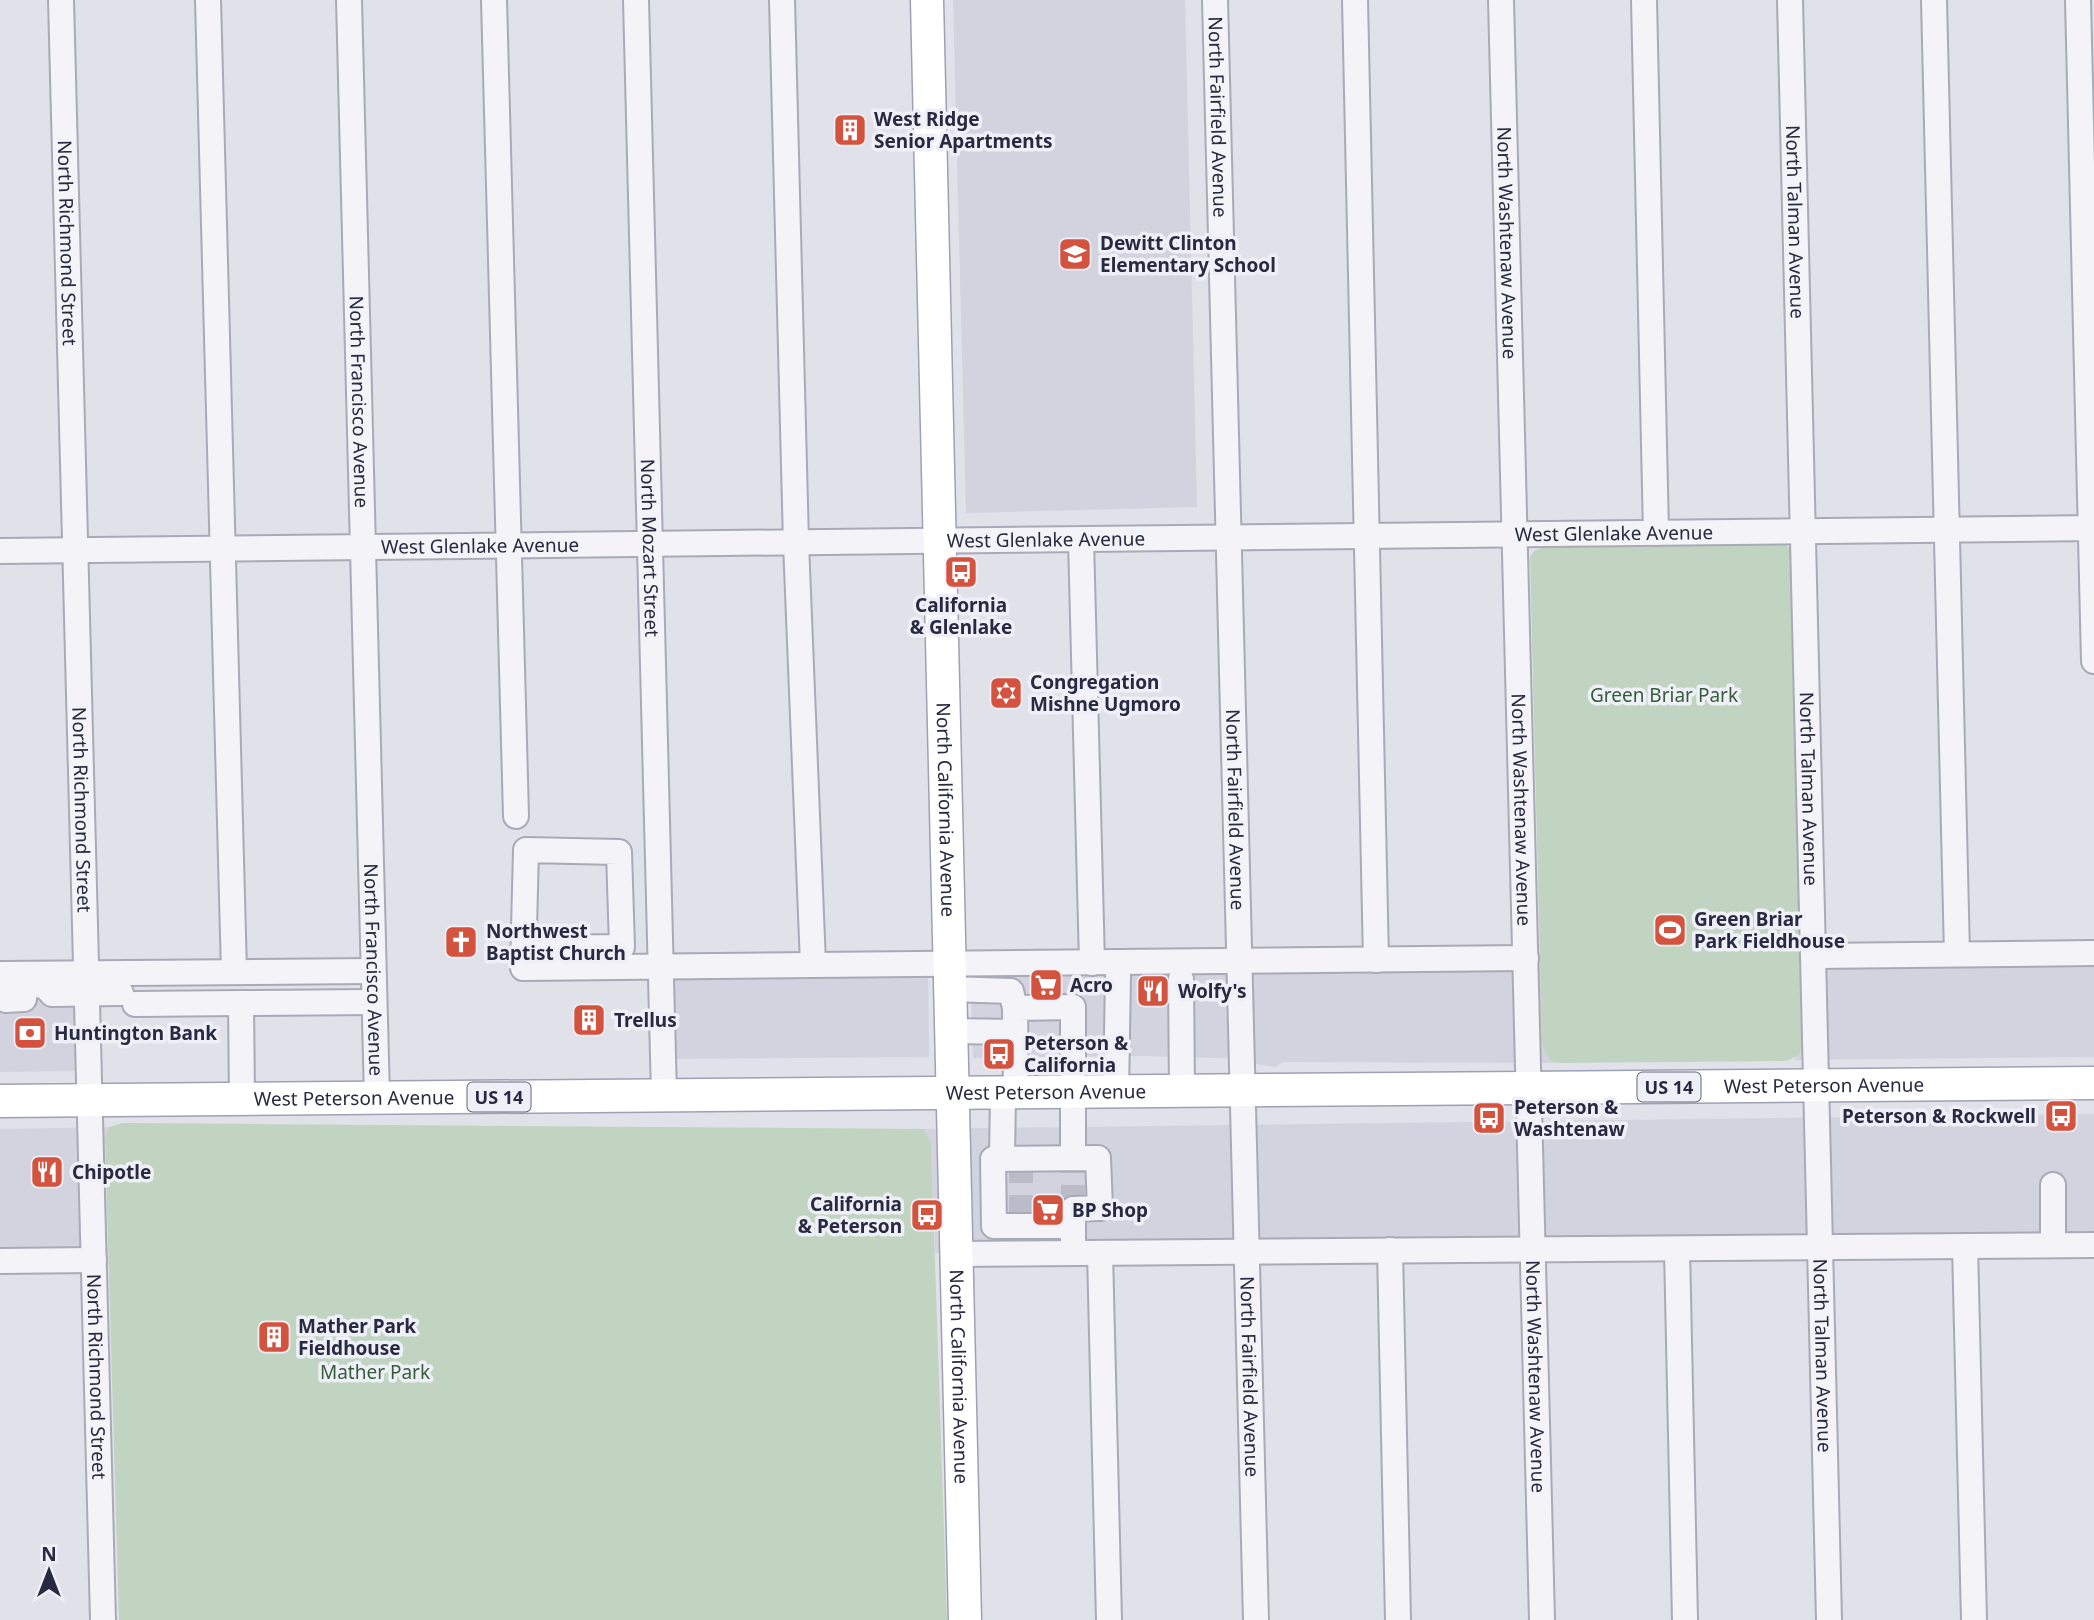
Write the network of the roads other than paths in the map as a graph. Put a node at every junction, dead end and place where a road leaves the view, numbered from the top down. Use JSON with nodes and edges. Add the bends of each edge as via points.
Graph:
{"nodes":[{"id":1,"x":61,"y":0,"type":"edge"},
{"id":2,"x":208,"y":0,"type":"edge"},
{"id":3,"x":349,"y":0,"type":"edge"},
{"id":4,"x":495,"y":0,"type":"edge"},
{"id":5,"x":636,"y":0,"type":"edge"},
{"id":6,"x":782,"y":0,"type":"edge"},
{"id":7,"x":927,"y":0,"type":"edge"},
{"id":8,"x":1215,"y":0,"type":"edge"},
{"id":9,"x":1355,"y":0,"type":"edge"},
{"id":10,"x":1501,"y":0,"type":"edge"},
{"id":11,"x":1644,"y":0,"type":"edge"},
{"id":12,"x":1790,"y":0,"type":"edge"},
{"id":13,"x":1934,"y":0,"type":"edge"},
{"id":14,"x":2078,"y":0,"type":"edge"},
{"id":15,"x":2092,"y":528,"type":"edge"},
{"id":16,"x":1945,"y":530,"type":"junction"},
{"id":17,"x":1803,"y":531,"type":"junction"},
{"id":18,"x":1656,"y":533,"type":"junction"},
{"id":19,"x":1515,"y":534,"type":"junction"},
{"id":20,"x":1368,"y":536,"type":"junction"},
{"id":21,"x":1229,"y":538,"type":"junction"},
{"id":22,"x":1081,"y":540,"type":"junction"},
{"id":23,"x":939,"y":541,"type":"junction"},
{"id":24,"x":796,"y":543,"type":"junction"},
{"id":25,"x":650,"y":544,"type":"junction"},
{"id":26,"x":509,"y":546,"type":"junction"},
{"id":27,"x":363,"y":547,"type":"junction"},
{"id":28,"x":224,"y":549,"type":"junction"},
{"id":29,"x":76,"y":550,"type":"junction"},
{"id":30,"x":0,"y":551,"type":"edge"},
{"id":31,"x":2094,"y":661,"type":"edge"},
{"id":32,"x":516,"y":816,"type":"dead end"},
{"id":33,"x":524,"y":948,"type":"junction"},
{"id":34,"x":2094,"y":953,"type":"edge"},
{"id":35,"x":1957,"y":954,"type":"junction"},
{"id":36,"x":1813,"y":956,"type":"junction"},
{"id":37,"x":1526,"y":958,"type":"junction"},
{"id":38,"x":1376,"y":960,"type":"junction"},
{"id":39,"x":1241,"y":961,"type":"junction"},
{"id":40,"x":1092,"y":963,"type":"junction"},
{"id":41,"x":813,"y":964,"type":"junction"},
{"id":42,"x":661,"y":965,"type":"junction"},
{"id":43,"x":373,"y":971,"type":"junction"},
{"id":44,"x":234,"y":972,"type":"junction"},
{"id":45,"x":0,"y":974,"type":"edge"},
{"id":46,"x":1118,"y":976,"type":"dead end"},
{"id":47,"x":948,"y":977,"type":"junction"},
{"id":48,"x":1181,"y":979,"type":"dead end"},
{"id":49,"x":0,"y":986,"type":"edge"},
{"id":50,"x":87,"y":989,"type":"junction"},
{"id":51,"x":29,"y":997,"type":"edge"},
{"id":52,"x":374,"y":1002,"type":"junction"},
{"id":53,"x":164,"y":1003,"type":"junction"},
{"id":54,"x":241,"y":1003,"type":"junction"},
{"id":55,"x":1015,"y":1020,"type":"junction"},
{"id":56,"x":949,"y":1031,"type":"junction"},
{"id":57,"x":2094,"y":1083,"type":"edge"},
{"id":58,"x":1816,"y":1086,"type":"junction"},
{"id":59,"x":1530,"y":1088,"type":"junction"},
{"id":60,"x":1182,"y":1091,"type":"junction"},
{"id":61,"x":1244,"y":1091,"type":"junction"},
{"id":62,"x":1010,"y":1093,"type":"junction"},
{"id":63,"x":1074,"y":1093,"type":"junction"},
{"id":64,"x":1116,"y":1093,"type":"junction"},
{"id":65,"x":951,"y":1094,"type":"junction"},
{"id":66,"x":664,"y":1095,"type":"junction"},
{"id":67,"x":377,"y":1098,"type":"junction"},
{"id":68,"x":242,"y":1099,"type":"junction"},
{"id":69,"x":90,"y":1100,"type":"junction"},
{"id":70,"x":0,"y":1101,"type":"edge"},
{"id":71,"x":1073,"y":1158,"type":"junction"},
{"id":72,"x":998,"y":1164,"type":"junction"},
{"id":73,"x":953,"y":1170,"type":"junction"},
{"id":74,"x":2053,"y":1185,"type":"dead end"},
{"id":75,"x":994,"y":1218,"type":"junction"},
{"id":76,"x":954,"y":1219,"type":"junction"},
{"id":77,"x":1073,"y":1226,"type":"junction"},
{"id":78,"x":2053,"y":1245,"type":"junction"},
{"id":79,"x":2094,"y":1245,"type":"edge"},
{"id":80,"x":1965,"y":1246,"type":"junction"},
{"id":81,"x":1820,"y":1247,"type":"junction"},
{"id":82,"x":1533,"y":1249,"type":"junction"},
{"id":83,"x":1677,"y":1249,"type":"junction"},
{"id":84,"x":1390,"y":1250,"type":"junction"},
{"id":85,"x":1248,"y":1251,"type":"junction"},
{"id":86,"x":1073,"y":1253,"type":"junction"},
{"id":87,"x":1100,"y":1253,"type":"junction"},
{"id":88,"x":955,"y":1254,"type":"junction"},
{"id":89,"x":94,"y":1260,"type":"junction"},
{"id":90,"x":0,"y":1261,"type":"edge"},
{"id":91,"x":103,"y":1620,"type":"edge"},
{"id":92,"x":965,"y":1620,"type":"edge"},
{"id":93,"x":1109,"y":1620,"type":"edge"},
{"id":94,"x":1256,"y":1620,"type":"edge"},
{"id":95,"x":1398,"y":1620,"type":"edge"},
{"id":96,"x":1542,"y":1620,"type":"edge"},
{"id":97,"x":1685,"y":1620,"type":"edge"},
{"id":98,"x":1829,"y":1620,"type":"edge"},
{"id":99,"x":1973,"y":1620,"type":"edge"}],
"edges":[{"from":1,"to":29,"type":"street","name":"North Richmond Street"},
{"from":2,"to":28,"type":"street"},
{"from":3,"to":27,"type":"street","name":"North Francisco Avenue"},
{"from":4,"to":26,"type":"street"},
{"from":5,"to":25,"type":"street","name":"North Mozart Street"},
{"from":6,"to":24,"type":"street"},
{"from":7,"to":23,"type":"main road","name":"North California Avenue"},
{"from":8,"to":21,"type":"street","name":"North Fairfield Avenue"},
{"from":9,"to":20,"type":"street"},
{"from":10,"to":19,"type":"street","name":"North Washtenaw Avenue"},
{"from":11,"to":18,"type":"street"},
{"from":12,"to":17,"type":"street","name":"North Talman Avenue"},
{"from":13,"to":16,"type":"street"},
{"from":14,"to":15,"type":"street"},
{"from":15,"to":16,"type":"street","name":"West Glenlake Avenue"},
{"from":15,"to":31,"type":"street"},
{"from":16,"to":17,"type":"street","name":"West Glenlake Avenue"},
{"from":16,"to":35,"type":"street"},
{"from":17,"to":18,"type":"street","name":"West Glenlake Avenue"},
{"from":17,"to":36,"type":"street","name":"North Talman Avenue"},
{"from":18,"to":19,"type":"street","name":"West Glenlake Avenue"},
{"from":19,"to":20,"type":"street","name":"West Glenlake Avenue"},
{"from":19,"to":37,"type":"street","name":"North Washtenaw Avenue"},
{"from":20,"to":21,"type":"street","name":"West Glenlake Avenue"},
{"from":20,"to":38,"type":"street"},
{"from":21,"to":22,"type":"street","name":"West Glenlake Avenue"},
{"from":21,"to":39,"type":"street","name":"North Fairfield Avenue"},
{"from":22,"to":23,"type":"street","name":"West Glenlake Avenue"},
{"from":22,"to":40,"type":"street"},
{"from":23,"to":24,"type":"street","name":"West Glenlake Avenue"},
{"from":23,"to":47,"type":"main road","name":"North California Avenue"},
{"from":24,"to":25,"type":"street","name":"West Glenlake Avenue"},
{"from":24,"to":41,"type":"street"},
{"from":25,"to":26,"type":"street","name":"West Glenlake Avenue"},
{"from":25,"to":42,"type":"street","name":"North Mozart Street"},
{"from":26,"to":27,"type":"street","name":"West Glenlake Avenue"},
{"from":26,"to":32,"type":"street"},
{"from":27,"to":28,"type":"street","name":"West Glenlake Avenue"},
{"from":27,"to":43,"type":"street","name":"North Francisco Avenue"},
{"from":28,"to":29,"type":"street","name":"West Glenlake Avenue"},
{"from":28,"to":44,"type":"street"},
{"from":29,"to":30,"type":"street","name":"West Glenlake Avenue"},
{"from":29,"to":50,"type":"street","name":"North Richmond Street"},
{"from":33,"to":33,"type":"street","via":[[622,947],[618,852],[526,850]]},
{"from":33,"to":42,"type":"street","via":[[523,968]]},
{"from":34,"to":35,"type":"street"},
{"from":35,"to":36,"type":"street"},
{"from":36,"to":58,"type":"street","name":"North Talman Avenue"},
{"from":37,"to":38,"type":"street"},
{"from":37,"to":59,"type":"street","name":"North Washtenaw Avenue"},
{"from":38,"to":39,"type":"street"},
{"from":39,"to":40,"type":"street"},
{"from":39,"to":61,"type":"street","name":"North Fairfield Avenue"},
{"from":40,"to":47,"type":"street"},
{"from":41,"to":42,"type":"street"},
{"from":41,"to":47,"type":"street"},
{"from":42,"to":66,"type":"street","name":"North Mozart Street"},
{"from":43,"to":44,"type":"street"},
{"from":43,"to":52,"type":"street","name":"North Francisco Avenue"},
{"from":44,"to":50,"type":"street"},
{"from":45,"to":50,"type":"street"},
{"from":46,"to":64,"type":"street"},
{"from":47,"to":55,"type":"street","via":[[1011,991]]},
{"from":47,"to":56,"type":"main road","name":"North California Avenue"},
{"from":48,"to":60,"type":"street"},
{"from":49,"to":51,"type":"street","via":[[44,985]]},
{"from":50,"to":51,"type":"street"},
{"from":50,"to":53,"type":"street"},
{"from":50,"to":53,"type":"street","via":[[142,982]]},
{"from":50,"to":69,"type":"street","name":"North Richmond Street"},
{"from":52,"to":54,"type":"street"},
{"from":52,"to":67,"type":"street","name":"North Francisco Avenue"},
{"from":53,"to":54,"type":"street"},
{"from":54,"to":68,"type":"street"},
{"from":55,"to":56,"type":"street"},
{"from":55,"to":62,"type":"street"},
{"from":55,"to":63,"type":"street","via":[[1073,1007]]},
{"from":56,"to":65,"type":"main road","name":"North California Avenue"},
{"from":57,"to":58,"type":"main road","name":"West Peterson Avenue","number":"US 14"},
{"from":58,"to":59,"type":"main road","name":"West Peterson Avenue","number":"US 14"},
{"from":58,"to":81,"type":"street","name":"North Talman Avenue"},
{"from":59,"to":61,"type":"main road","name":"West Peterson Avenue","number":"US 14"},
{"from":59,"to":82,"type":"street","name":"North Washtenaw Avenue"},
{"from":60,"to":61,"type":"main road","name":"West Peterson Avenue","number":"US 14"},
{"from":60,"to":64,"type":"main road","name":"West Peterson Avenue","number":"US 14"},
{"from":61,"to":85,"type":"street","name":"North Fairfield Avenue"},
{"from":62,"to":63,"type":"main road","name":"West Peterson Avenue","number":"US 14"},
{"from":62,"to":65,"type":"main road","name":"West Peterson Avenue","number":"US 14"},
{"from":62,"to":72,"type":"street"},
{"from":63,"to":64,"type":"main road","name":"West Peterson Avenue","number":"US 14"},
{"from":63,"to":71,"type":"street"},
{"from":65,"to":66,"type":"main road","name":"West Peterson Avenue","number":"US 14"},
{"from":65,"to":73,"type":"main road","name":"North California Avenue"},
{"from":66,"to":67,"type":"main road","name":"West Peterson Avenue","number":"US 14"},
{"from":67,"to":68,"type":"main road","name":"West Peterson Avenue","number":"US 14"},
{"from":68,"to":69,"type":"main road","name":"West Peterson Avenue","number":"US 14"},
{"from":69,"to":70,"type":"main road","name":"West Peterson Avenue","number":"US 14"},
{"from":69,"to":89,"type":"street","name":"North Richmond Street"},
{"from":71,"to":72,"type":"street"},
{"from":71,"to":77,"type":"street","via":[[1098,1158],[1100,1208],[1073,1209]]},
{"from":72,"to":73,"type":"street"},
{"from":72,"to":75,"type":"street"},
{"from":73,"to":76,"type":"main road","name":"North California Avenue"},
{"from":74,"to":78,"type":"street"},
{"from":75,"to":76,"type":"street"},
{"from":75,"to":77,"type":"street","via":[[994,1226]]},
{"from":76,"to":88,"type":"main road","name":"North California Avenue"},
{"from":77,"to":86,"type":"street"},
{"from":78,"to":79,"type":"street"},
{"from":78,"to":80,"type":"street"},
{"from":80,"to":81,"type":"street"},
{"from":80,"to":99,"type":"street"},
{"from":81,"to":83,"type":"street"},
{"from":81,"to":98,"type":"street","name":"North Talman Avenue"},
{"from":82,"to":83,"type":"street"},
{"from":82,"to":84,"type":"street"},
{"from":82,"to":96,"type":"street","name":"North Washtenaw Avenue"},
{"from":83,"to":97,"type":"street"},
{"from":84,"to":85,"type":"street"},
{"from":84,"to":95,"type":"street"},
{"from":85,"to":87,"type":"street"},
{"from":85,"to":94,"type":"street","name":"North Fairfield Avenue"},
{"from":86,"to":87,"type":"street"},
{"from":86,"to":88,"type":"street"},
{"from":87,"to":93,"type":"street"},
{"from":88,"to":92,"type":"main road","name":"North California Avenue"},
{"from":89,"to":90,"type":"street"},
{"from":89,"to":91,"type":"street","name":"North Richmond Street"}]}
